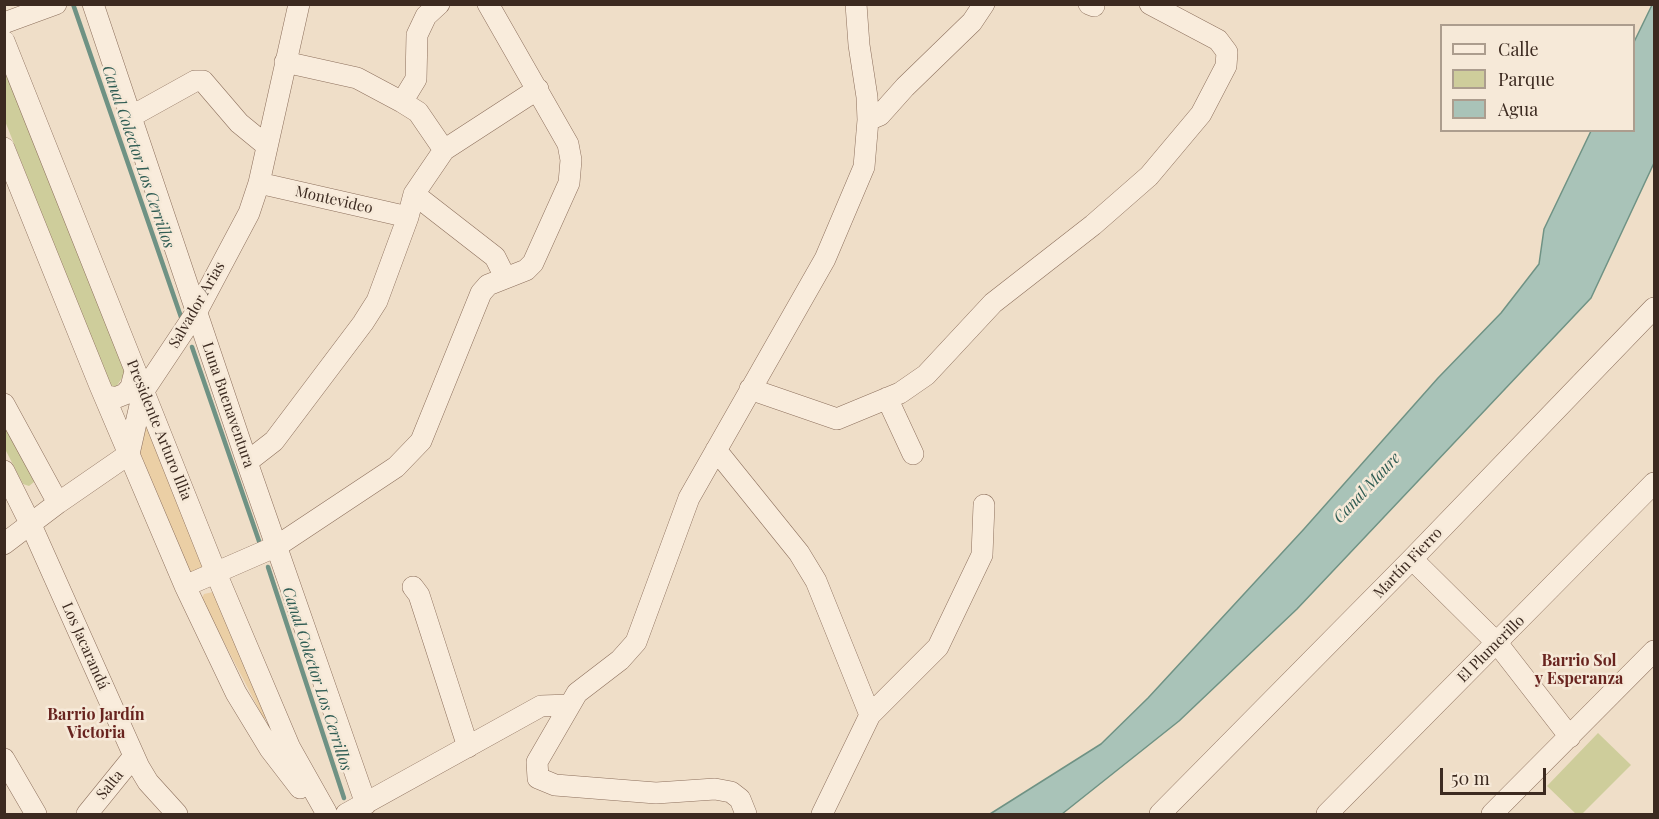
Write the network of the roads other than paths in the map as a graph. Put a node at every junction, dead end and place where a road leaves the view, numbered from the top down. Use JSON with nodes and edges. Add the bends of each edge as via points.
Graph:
{"nodes":[{"id":1,"x":56,"y":4,"type":"edge"},
{"id":2,"x":93,"y":4,"type":"edge"},
{"id":3,"x":439,"y":4,"type":"edge"},
{"id":4,"x":488,"y":4,"type":"edge"},
{"id":5,"x":856,"y":4,"type":"edge"},
{"id":6,"x":984,"y":4,"type":"edge"},
{"id":7,"x":1150,"y":4,"type":"edge"},
{"id":8,"x":295,"y":6,"type":"edge"},
{"id":9,"x":4,"y":24,"type":"edge"},
{"id":10,"x":4,"y":41,"type":"edge"},
{"id":11,"x":285,"y":62,"type":"junction"},
{"id":12,"x":538,"y":89,"type":"junction"},
{"id":13,"x":402,"y":102,"type":"junction"},
{"id":14,"x":132,"y":116,"type":"junction"},
{"id":15,"x":868,"y":120,"type":"junction"},
{"id":16,"x":267,"y":146,"type":"junction"},
{"id":17,"x":4,"y":148,"type":"edge"},
{"id":18,"x":444,"y":150,"type":"junction"},
{"id":19,"x":259,"y":183,"type":"junction"},
{"id":20,"x":414,"y":194,"type":"junction"},
{"id":21,"x":408,"y":217,"type":"junction"},
{"id":22,"x":505,"y":277,"type":"junction"},
{"id":23,"x":1654,"y":308,"type":"edge"},
{"id":24,"x":197,"y":310,"type":"junction"},
{"id":25,"x":135,"y":371,"type":"junction"},
{"id":26,"x":750,"y":389,"type":"junction"},
{"id":27,"x":144,"y":392,"type":"junction"},
{"id":28,"x":104,"y":395,"type":"junction"},
{"id":29,"x":887,"y":398,"type":"junction"},
{"id":30,"x":4,"y":404,"type":"edge"},
{"id":31,"x":716,"y":450,"type":"junction"},
{"id":32,"x":129,"y":454,"type":"junction"},
{"id":33,"x":913,"y":454,"type":"dead end"},
{"id":34,"x":247,"y":462,"type":"junction"},
{"id":35,"x":4,"y":471,"type":"edge"},
{"id":36,"x":1654,"y":483,"type":"edge"},
{"id":37,"x":58,"y":503,"type":"junction"},
{"id":38,"x":984,"y":506,"type":"dead end"},
{"id":39,"x":31,"y":525,"type":"junction"},
{"id":40,"x":4,"y":544,"type":"edge"},
{"id":41,"x":277,"y":546,"type":"junction"},
{"id":42,"x":1412,"y":559,"type":"junction"},
{"id":43,"x":216,"y":573,"type":"junction"},
{"id":44,"x":185,"y":586,"type":"junction"},
{"id":45,"x":413,"y":587,"type":"dead end"},
{"id":46,"x":1497,"y":643,"type":"junction"},
{"id":47,"x":1654,"y":651,"type":"edge"},
{"id":48,"x":570,"y":705,"type":"junction"},
{"id":49,"x":870,"y":715,"type":"junction"},
{"id":50,"x":1570,"y":737,"type":"junction"},
{"id":51,"x":468,"y":747,"type":"junction"},
{"id":52,"x":134,"y":756,"type":"junction"},
{"id":53,"x":4,"y":759,"type":"edge"},
{"id":54,"x":366,"y":804,"type":"junction"},
{"id":55,"x":36,"y":814,"type":"edge"},
{"id":56,"x":87,"y":814,"type":"edge"},
{"id":57,"x":177,"y":814,"type":"edge"},
{"id":58,"x":333,"y":814,"type":"edge"},
{"id":59,"x":746,"y":814,"type":"edge"},
{"id":60,"x":822,"y":814,"type":"edge"},
{"id":61,"x":1160,"y":814,"type":"edge"},
{"id":62,"x":1328,"y":814,"type":"edge"},
{"id":63,"x":1492,"y":814,"type":"edge"}],
"edges":[{"from":1,"to":9,"type":"street"},
{"from":2,"to":14,"type":"street","name":"Luna Buenaventura"},
{"from":3,"to":13,"type":"street","via":[[426,16],[417,35],[416,79]]},
{"from":4,"to":12,"type":"street"},
{"from":5,"to":15,"type":"street"},
{"from":6,"to":15,"type":"street","via":[[972,22],[880,116]]},
{"from":7,"to":29,"type":"street","via":[[1218,40],[1227,52],[1226,66],[1201,114],[1149,176],[993,303],[926,375]]},
{"from":8,"to":11,"type":"street","name":"Salvador Arias"},
{"from":10,"to":25,"type":"street","name":"Presidente Arturo Illia"},
{"from":11,"to":13,"type":"street","via":[[357,78]]},
{"from":11,"to":16,"type":"street","name":"Salvador Arias"},
{"from":12,"to":18,"type":"street"},
{"from":12,"to":22,"type":"street","via":[[568,144],[569,183],[532,263],[526,270]]},
{"from":13,"to":18,"type":"street","via":[[418,112]]},
{"from":14,"to":16,"type":"street","via":[[195,81],[203,81],[239,123]]},
{"from":14,"to":24,"type":"street","name":"Luna Buenaventura"},
{"from":15,"to":26,"type":"street","via":[[864,167],[825,259]]},
{"from":16,"to":19,"type":"street","name":"Salvador Arias"},
{"from":17,"to":28,"type":"street"},
{"from":18,"to":20,"type":"street"},
{"from":19,"to":21,"type":"street","name":"Montevideo"},
{"from":19,"to":24,"type":"street","name":"Salvador Arias","via":[[249,213]]},
{"from":20,"to":21,"type":"street"},
{"from":20,"to":22,"type":"street","via":[[495,257]]},
{"from":21,"to":34,"type":"street","via":[[377,301],[368,315],[274,441]]},
{"from":22,"to":41,"type":"street","via":[[481,293],[421,441],[396,467]]},
{"from":23,"to":42,"type":"street","name":"Martín Fierro"},
{"from":24,"to":27,"type":"street","name":"Salvador Arias"},
{"from":24,"to":34,"type":"street","name":"Luna Buenaventura"},
{"from":25,"to":27,"type":"street","name":"Presidente Arturo Illia"},
{"from":25,"to":28,"type":"street","via":[[128,391],[115,398]]},
{"from":26,"to":29,"type":"street","via":[[837,419]]},
{"from":26,"to":31,"type":"street"},
{"from":27,"to":32,"type":"street","name":"Salvador Arias"},
{"from":27,"to":43,"type":"street","name":"Presidente Arturo Illia"},
{"from":28,"to":32,"type":"street"},
{"from":29,"to":33,"type":"street"},
{"from":30,"to":37,"type":"street"},
{"from":31,"to":48,"type":"street","via":[[689,498],[636,642],[620,660],[577,693]]},
{"from":31,"to":49,"type":"street","via":[[799,552],[816,582]]},
{"from":32,"to":37,"type":"street"},
{"from":32,"to":44,"type":"street"},
{"from":34,"to":41,"type":"street","name":"Luna Buenaventura"},
{"from":35,"to":39,"type":"street","name":"Los Jacarandá"},
{"from":36,"to":46,"type":"street","name":"El Plumerillo"},
{"from":37,"to":39,"type":"street"},
{"from":38,"to":49,"type":"street","via":[[982,555],[938,647]]},
{"from":39,"to":40,"type":"street"},
{"from":39,"to":52,"type":"street","name":"Los Jacarandá"},
{"from":41,"to":43,"type":"street"},
{"from":41,"to":54,"type":"street","name":"Luna Buenaventura"},
{"from":42,"to":46,"type":"street"},
{"from":42,"to":61,"type":"street","name":"Martín Fierro"},
{"from":43,"to":44,"type":"street"},
{"from":43,"to":58,"type":"street","name":"Presidente Arturo Illia","via":[[290,748]]},
{"from":44,"to":58,"type":"street","via":[[236,693],[270,749],[305,794]]},
{"from":45,"to":51,"type":"street","via":[[419,595]]},
{"from":46,"to":50,"type":"street"},
{"from":46,"to":62,"type":"street","name":"El Plumerillo"},
{"from":47,"to":50,"type":"street"},
{"from":48,"to":51,"type":"street","via":[[541,706]]},
{"from":48,"to":59,"type":"street","via":[[537,762],[538,778],[555,785],[656,793],[723,790],[740,799]]},
{"from":49,"to":60,"type":"street"},
{"from":50,"to":63,"type":"street"},
{"from":51,"to":54,"type":"street"},
{"from":52,"to":56,"type":"street","name":"Salta"},
{"from":52,"to":57,"type":"street","name":"Los Jacarandá","via":[[148,782]]},
{"from":53,"to":55,"type":"street"},
{"from":54,"to":58,"type":"street"}]}
